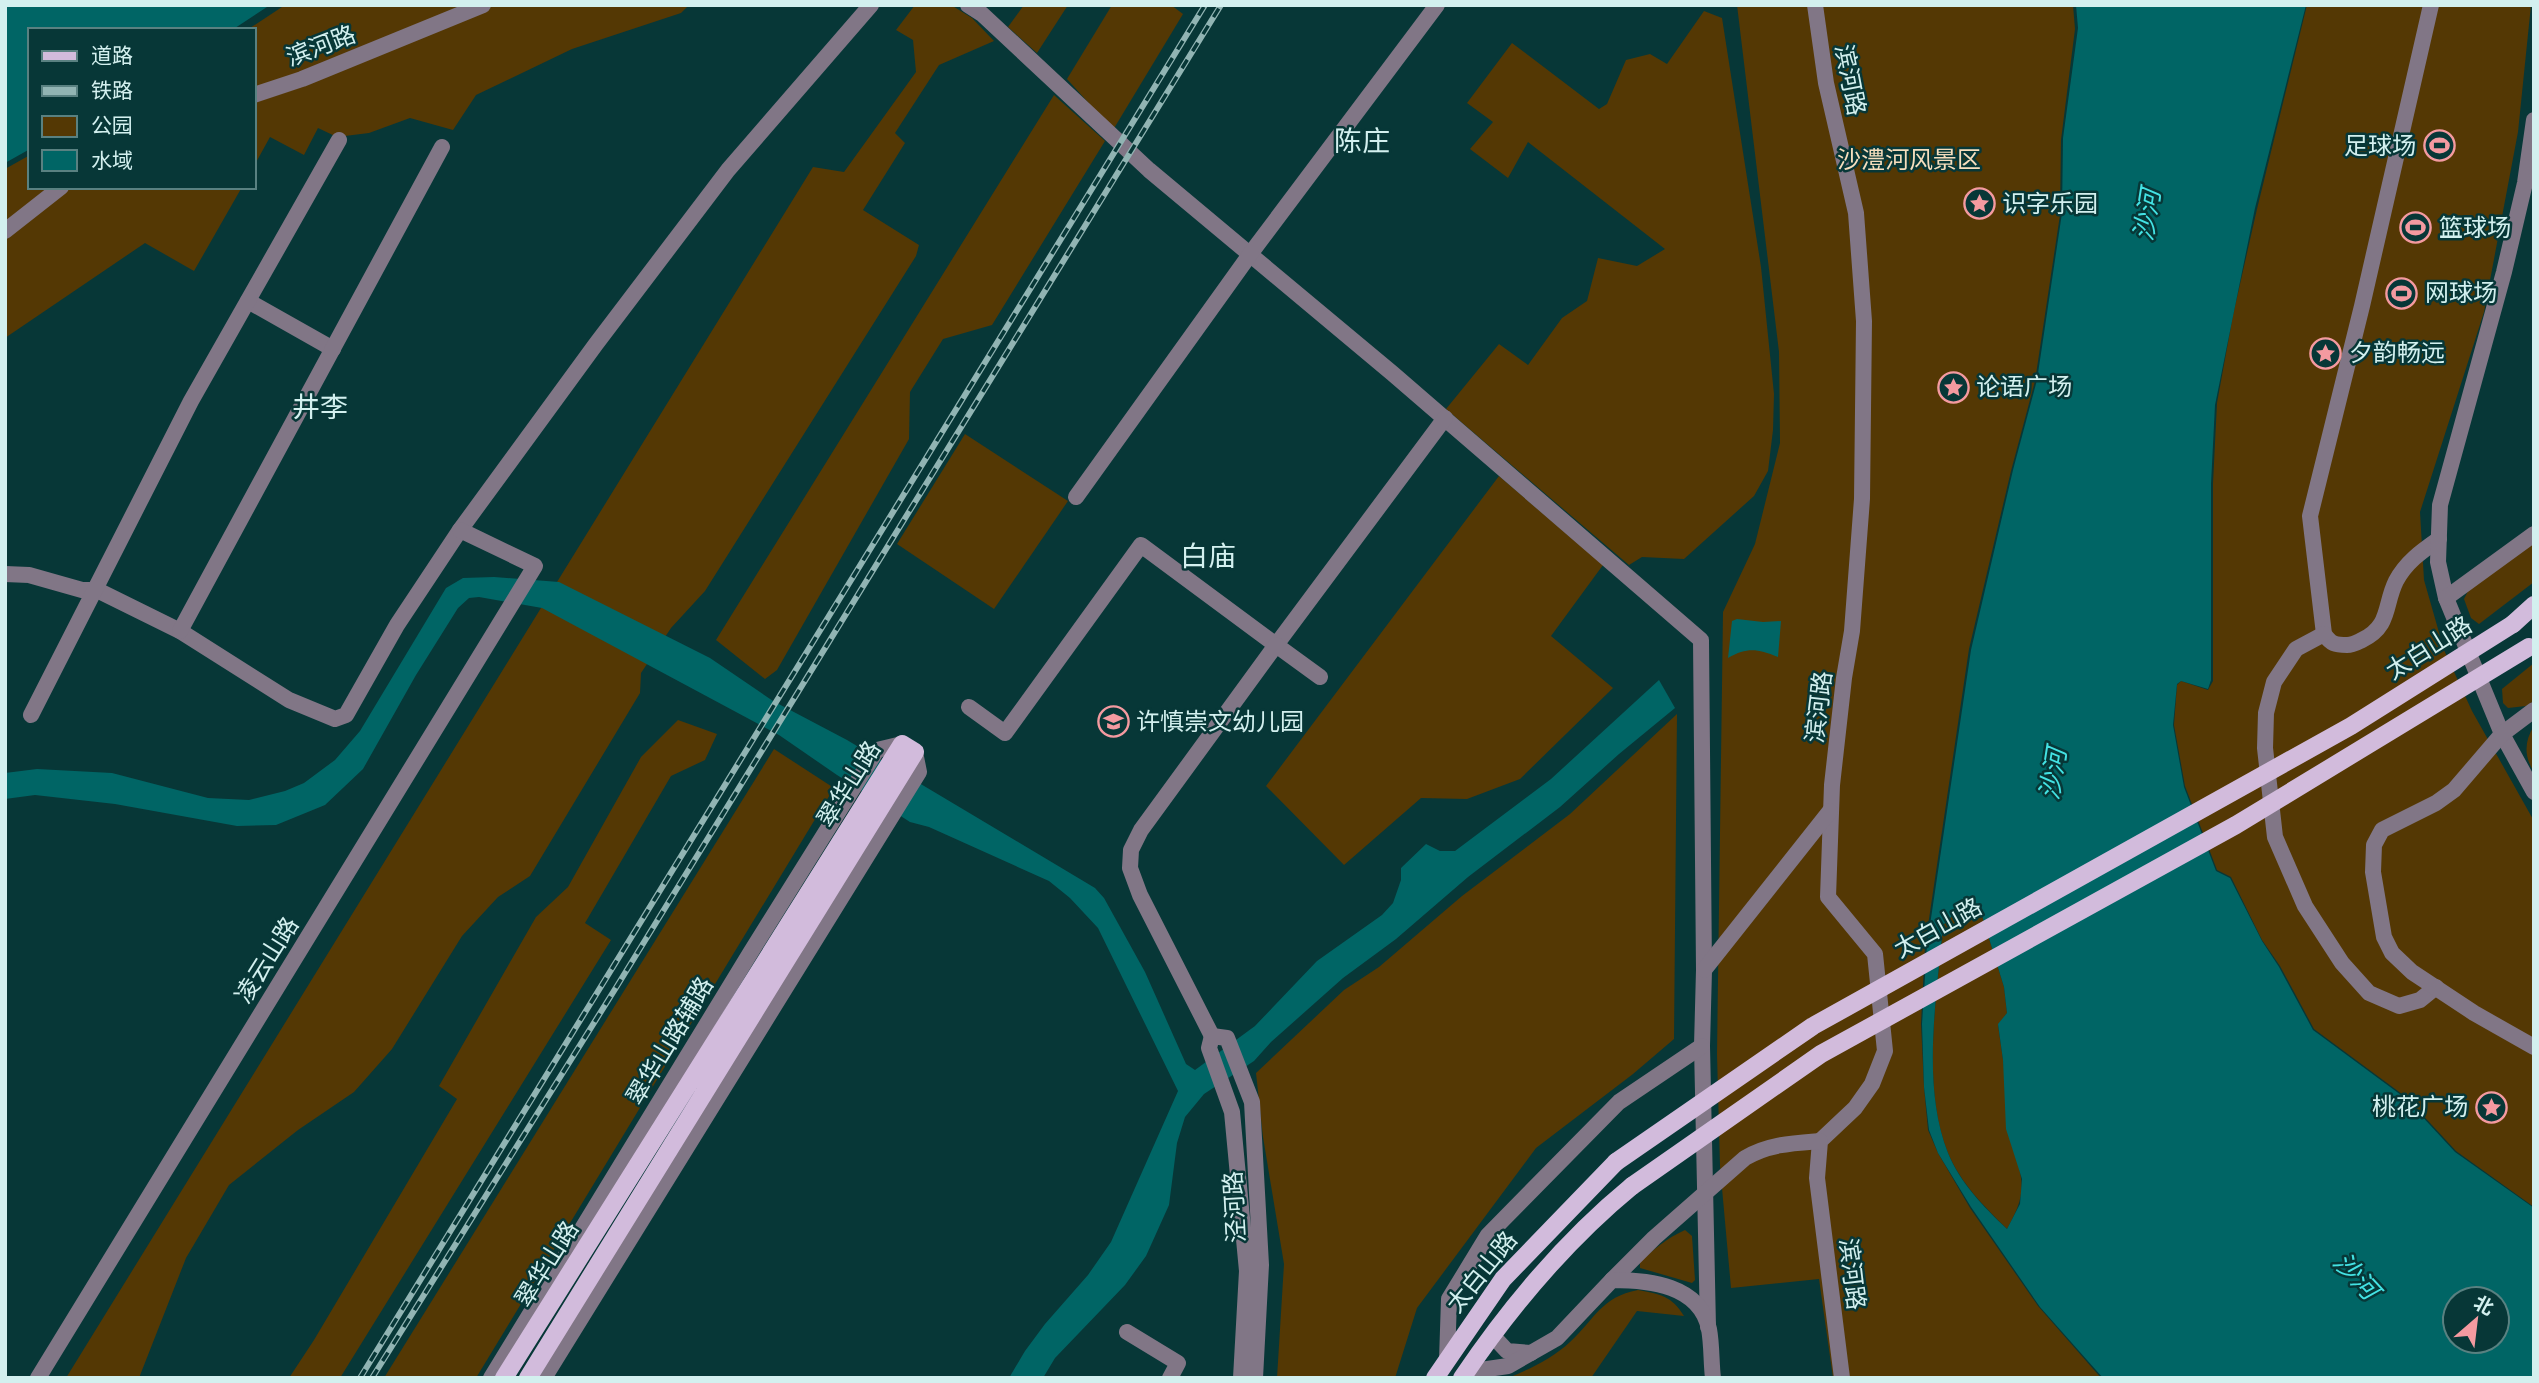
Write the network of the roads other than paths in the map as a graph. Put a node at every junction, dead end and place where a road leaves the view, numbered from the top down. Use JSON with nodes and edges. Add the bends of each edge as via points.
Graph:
{"nodes":[{"id":1,"x":483,"y":5,"type":"edge"},
{"id":2,"x":871,"y":5,"type":"edge"},
{"id":3,"x":968,"y":5,"type":"edge"},
{"id":4,"x":1437,"y":5,"type":"edge"},
{"id":5,"x":1815,"y":5,"type":"edge"},
{"id":6,"x":2431,"y":5,"type":"edge"},
{"id":7,"x":256,"y":94,"type":"edge"},
{"id":8,"x":2534,"y":120,"type":"edge"},
{"id":9,"x":339,"y":140,"type":"dead end"},
{"id":10,"x":442,"y":147,"type":"dead end"},
{"id":11,"x":58,"y":189,"type":"edge"},
{"id":12,"x":5,"y":230,"type":"edge"},
{"id":13,"x":1251,"y":253,"type":"junction"},
{"id":14,"x":248,"y":301,"type":"junction"},
{"id":15,"x":333,"y":349,"type":"junction"},
{"id":16,"x":1445,"y":418,"type":"junction"},
{"id":17,"x":1076,"y":497,"type":"dead end"},
{"id":18,"x":460,"y":530,"type":"junction"},
{"id":19,"x":2534,"y":534,"type":"edge"},
{"id":20,"x":2439,"y":539,"type":"junction"},
{"id":21,"x":5,"y":574,"type":"edge"},
{"id":22,"x":97,"y":590,"type":"junction"},
{"id":23,"x":2446,"y":598,"type":"junction"},
{"id":24,"x":2534,"y":605,"type":"edge"},
{"id":25,"x":180,"y":631,"type":"junction"},
{"id":26,"x":2324,"y":634,"type":"junction"},
{"id":27,"x":1276,"y":645,"type":"junction"},
{"id":28,"x":2531,"y":645,"type":"edge"},
{"id":29,"x":1320,"y":677,"type":"dead end"},
{"id":30,"x":969,"y":707,"type":"dead end"},
{"id":31,"x":2534,"y":710,"type":"edge"},
{"id":32,"x":31,"y":715,"type":"dead end"},
{"id":33,"x":2502,"y":734,"type":"junction"},
{"id":34,"x":907,"y":759,"type":"junction"},
{"id":35,"x":2534,"y":792,"type":"edge"},
{"id":36,"x":1830,"y":811,"type":"junction"},
{"id":37,"x":872,"y":822,"type":"junction"},
{"id":38,"x":1704,"y":970,"type":"junction"},
{"id":39,"x":2436,"y":987,"type":"junction"},
{"id":40,"x":1216,"y":1041,"type":"junction"},
{"id":41,"x":1702,"y":1046,"type":"junction"},
{"id":42,"x":2534,"y":1047,"type":"edge"},
{"id":43,"x":1820,"y":1141,"type":"junction"},
{"id":44,"x":1704,"y":1193,"type":"junction"},
{"id":45,"x":1612,"y":1280,"type":"junction"},
{"id":46,"x":1709,"y":1327,"type":"junction"},
{"id":47,"x":1127,"y":1332,"type":"dead end"},
{"id":48,"x":1492,"y":1335,"type":"junction"},
{"id":49,"x":1531,"y":1353,"type":"junction"},
{"id":50,"x":1437,"y":1372,"type":"edge"},
{"id":51,"x":1464,"y":1375,"type":"edge"},
{"id":52,"x":38,"y":1378,"type":"edge"},
{"id":53,"x":491,"y":1378,"type":"edge"},
{"id":54,"x":504,"y":1378,"type":"edge"},
{"id":55,"x":528,"y":1378,"type":"edge"},
{"id":56,"x":544,"y":1378,"type":"edge"},
{"id":57,"x":1170,"y":1378,"type":"edge"},
{"id":58,"x":1241,"y":1378,"type":"edge"},
{"id":59,"x":1255,"y":1378,"type":"edge"},
{"id":60,"x":1713,"y":1378,"type":"edge"},
{"id":61,"x":1842,"y":1378,"type":"edge"}],
"edges":[{"from":1,"to":7,"type":"street","name":"滨河路"},
{"from":2,"to":18,"type":"street","via":[[728,170]]},
{"from":3,"to":13,"type":"street","via":[[1149,170]]},
{"from":4,"to":13,"type":"street"},
{"from":5,"to":36,"type":"street","name":"滨河路","via":[[1826,83],[1856,213],[1864,321],[1862,499],[1852,631]]},
{"from":6,"to":26,"type":"street","via":[[2310,516]]},
{"from":8,"to":20,"type":"street","via":[[2504,272],[2440,505]]},
{"from":9,"to":14,"type":"street"},
{"from":10,"to":15,"type":"street"},
{"from":11,"to":12,"type":"street"},
{"from":13,"to":16,"type":"street"},
{"from":13,"to":17,"type":"street"},
{"from":14,"to":15,"type":"street"},
{"from":14,"to":22,"type":"street","via":[[191,401]]},
{"from":15,"to":25,"type":"street"},
{"from":16,"to":27,"type":"street"},
{"from":16,"to":38,"type":"street","via":[[1701,640]]},
{"from":18,"to":25,"type":"street","via":[[397,625],[346,715],[335,719],[289,700]]},
{"from":18,"to":52,"type":"street","name":"凌云山路","via":[[533,568]]},
{"from":19,"to":23,"type":"street"},
{"from":20,"to":23,"type":"street","via":[[2438,562]]},
{"from":20,"to":26,"type":"street","via":[[2413,557],[2396,581],[2384,621],[2371,635],[2351,645],[2336,645]]},
{"from":21,"to":22,"type":"street"},
{"from":22,"to":25,"type":"street"},
{"from":22,"to":32,"type":"street"},
{"from":23,"to":33,"type":"street"},
{"from":24,"to":50,"type":"main road","name":"太白山路","bridge":true,"via":[[2512,624],[2351,726],[1813,1026],[1616,1162],[1503,1279]]},
{"from":26,"to":39,"type":"street","via":[[2296,649],[2271,692],[2265,748],[2275,837],[2305,906],[2342,963],[2369,993],[2399,1006],[2420,1000]]},
{"from":27,"to":29,"type":"street"},
{"from":27,"to":30,"type":"street","via":[[1141,545],[1005,733]]},
{"from":27,"to":40,"type":"street","via":[[1131,850],[1129,868],[1140,895]]},
{"from":28,"to":48,"type":"main road","name":"太白山路","bridge":true,"via":[[2236,825],[1821,1054],[1609,1205],[1543,1271]]},
{"from":31,"to":33,"type":"street"},
{"from":33,"to":35,"type":"street"},
{"from":33,"to":39,"type":"street","via":[[2454,790],[2382,830],[2374,845],[2373,872],[2384,937],[2392,953]]},
{"from":34,"to":37,"type":"main road","name":"翠华山路"},
{"from":34,"to":37,"type":"street"},
{"from":34,"to":53,"type":"street","name":"翠华山路辅路","via":[[877,750]]},
{"from":36,"to":38,"type":"street"},
{"from":36,"to":43,"type":"street","name":"滨河路","via":[[1828,897],[1875,954],[1885,1051],[1872,1084],[1855,1108]]},
{"from":37,"to":54,"type":"main road","name":"翠华山路"},
{"from":37,"to":55,"type":"main road","name":"翠华山路"},
{"from":37,"to":56,"type":"street","via":[[724,1084]]},
{"from":38,"to":41,"type":"street"},
{"from":39,"to":42,"type":"street"},
{"from":40,"to":58,"type":"street","name":"泾河路","via":[[1232,1112],[1247,1271]]},
{"from":40,"to":59,"type":"street","name":"泾河路","via":[[1252,1102],[1261,1265]]},
{"from":41,"to":44,"type":"street"},
{"from":41,"to":50,"type":"street","via":[[1619,1102],[1488,1235],[1449,1299]]},
{"from":43,"to":44,"type":"street","via":[[1755,1152],[1745,1165]]},
{"from":43,"to":61,"type":"street","name":"滨河路","via":[[1817,1178]]},
{"from":44,"to":45,"type":"street"},
{"from":44,"to":46,"type":"street"},
{"from":45,"to":46,"type":"street","via":[[1644,1280],[1683,1293],[1698,1303]]},
{"from":45,"to":49,"type":"street","via":[[1557,1338]]},
{"from":46,"to":60,"type":"street"},
{"from":47,"to":57,"type":"street","via":[[1178,1363]]},
{"from":48,"to":49,"type":"street","via":[[1507,1351]]},
{"from":48,"to":51,"type":"main road","name":"太白山路"},
{"from":49,"to":51,"type":"street","via":[[1508,1366]]}]}
